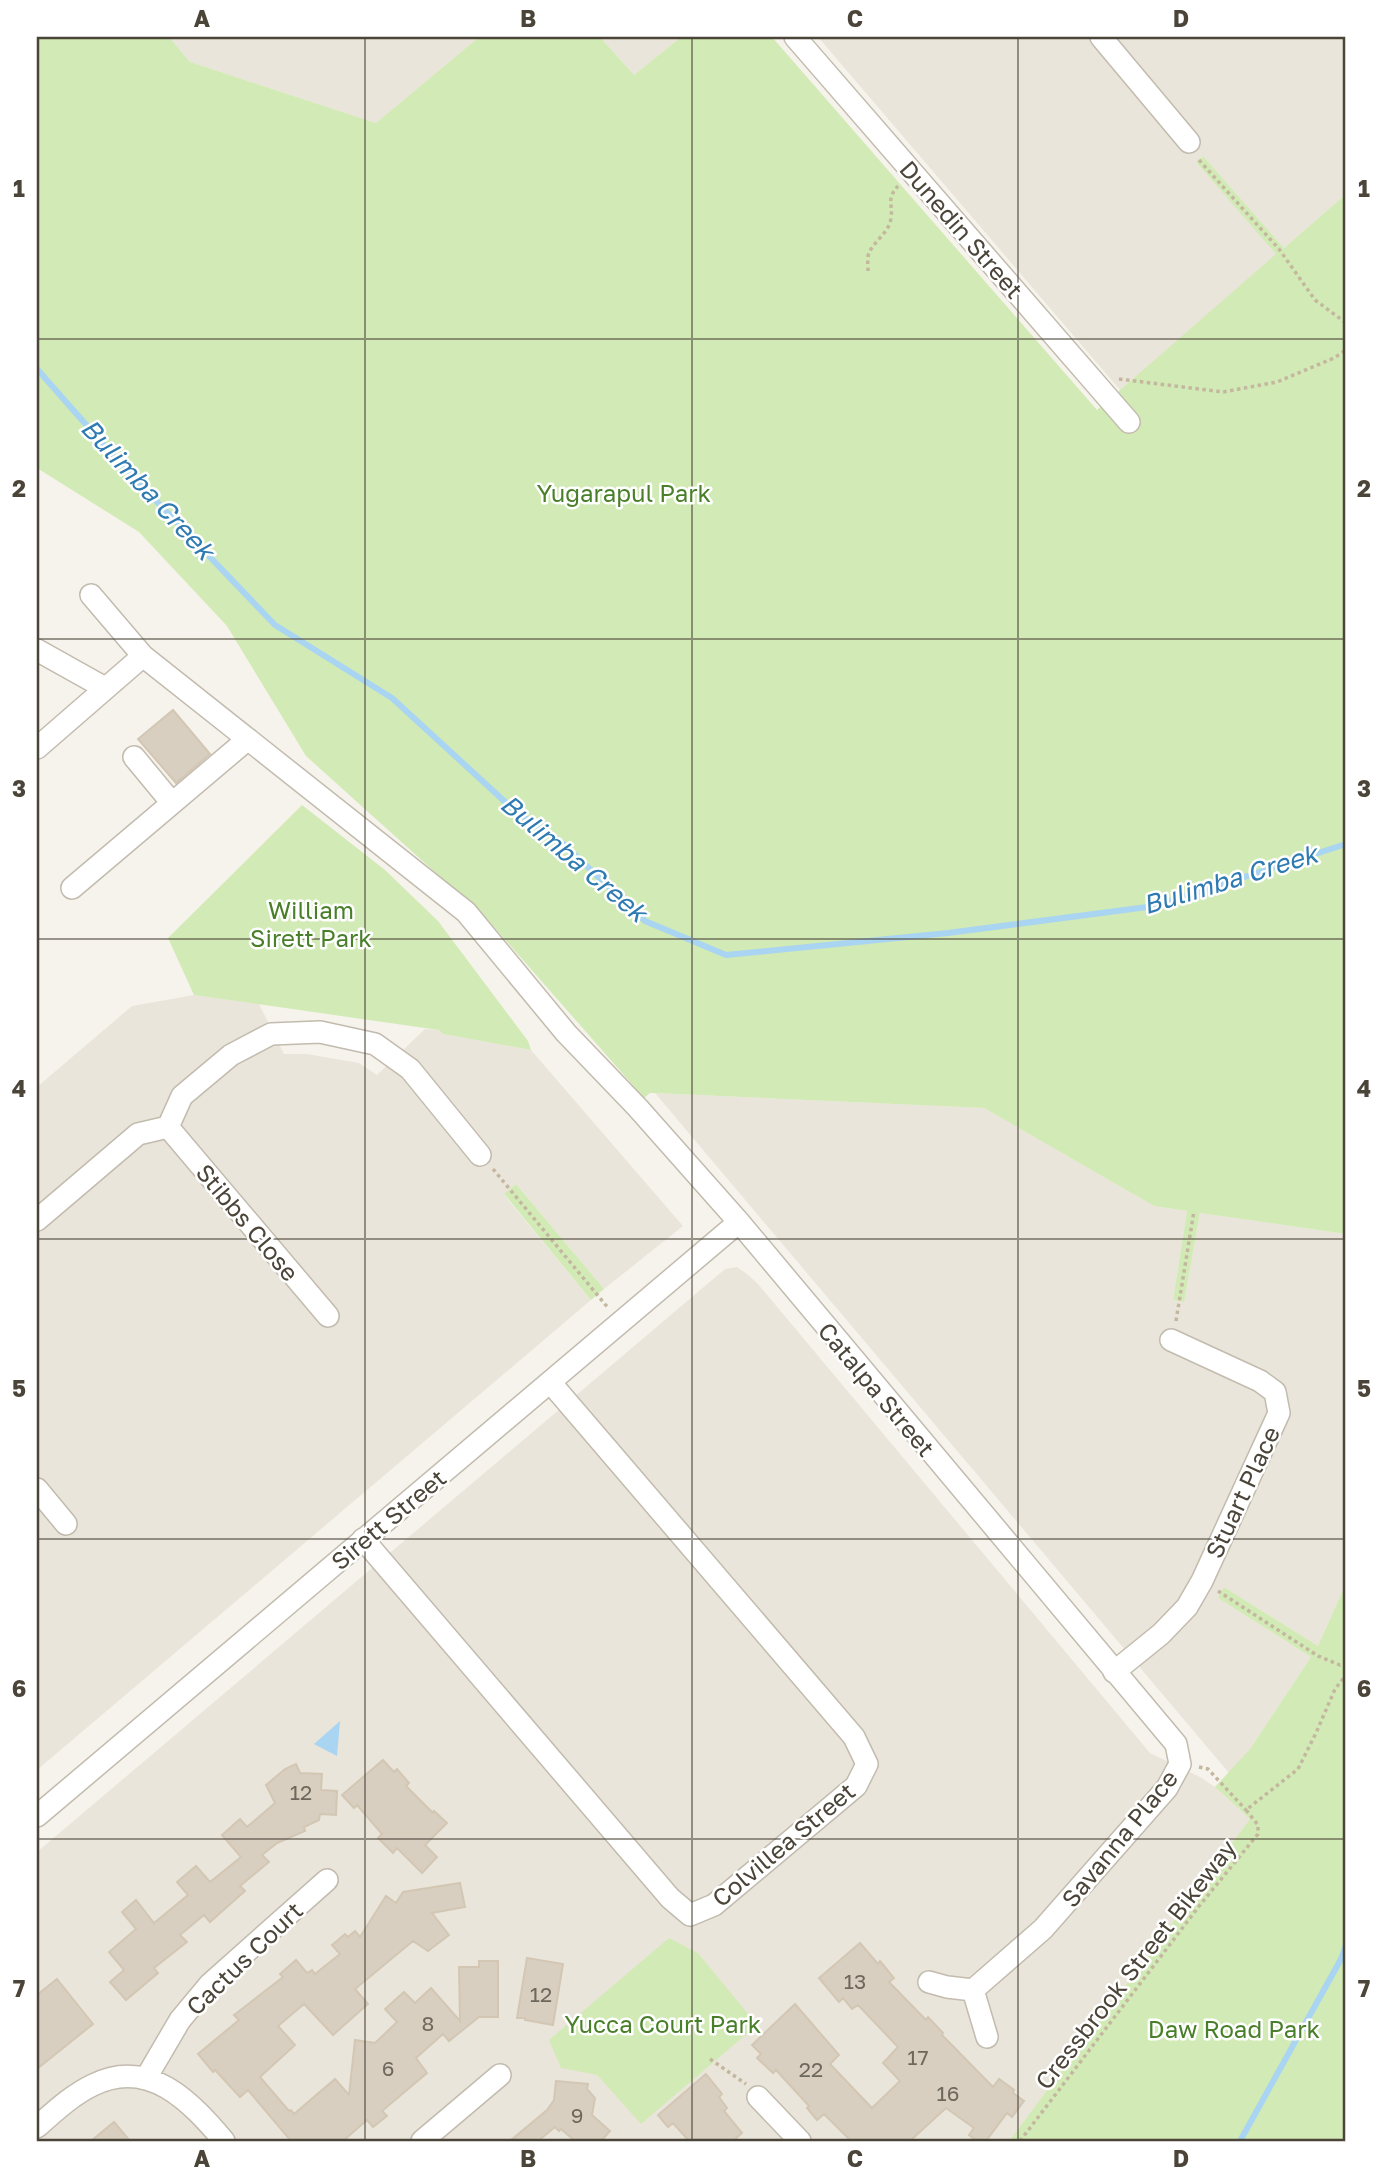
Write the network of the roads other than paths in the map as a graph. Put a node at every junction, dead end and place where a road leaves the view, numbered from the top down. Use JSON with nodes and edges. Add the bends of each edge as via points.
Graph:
{"nodes":[{"id":1,"x":795,"y":37,"type":"edge"},
{"id":2,"x":1101,"y":37,"type":"edge"},
{"id":3,"x":1189,"y":142,"type":"road end"},
{"id":4,"x":1129,"y":422,"type":"dead end"},
{"id":5,"x":92,"y":595,"type":"dead end"},
{"id":6,"x":37,"y":650,"type":"edge"},
{"id":7,"x":143,"y":656,"type":"junction"},
{"id":8,"x":105,"y":688,"type":"junction"},
{"id":9,"x":248,"y":739,"type":"junction"},
{"id":10,"x":37,"y":748,"type":"edge"},
{"id":11,"x":134,"y":757,"type":"dead end"},
{"id":12,"x":172,"y":803,"type":"junction"},
{"id":13,"x":72,"y":888,"type":"dead end"},
{"id":14,"x":168,"y":1127,"type":"junction"},
{"id":15,"x":480,"y":1154,"type":"road end"},
{"id":16,"x":37,"y":1220,"type":"edge"},
{"id":17,"x":739,"y":1222,"type":"junction"},
{"id":18,"x":328,"y":1316,"type":"dead end"},
{"id":19,"x":1171,"y":1340,"type":"road end"},
{"id":20,"x":550,"y":1382,"type":"junction"},
{"id":21,"x":37,"y":1489,"type":"edge"},
{"id":22,"x":66,"y":1524,"type":"dead end"},
{"id":23,"x":363,"y":1539,"type":"junction"},
{"id":24,"x":1114,"y":1672,"type":"junction"},
{"id":25,"x":38,"y":1813,"type":"edge"},
{"id":26,"x":327,"y":1880,"type":"dead end"},
{"id":27,"x":929,"y":1982,"type":"dead end"},
{"id":28,"x":973,"y":1990,"type":"junction"},
{"id":29,"x":987,"y":2037,"type":"dead end"},
{"id":30,"x":500,"y":2075,"type":"dead end"},
{"id":31,"x":146,"y":2078,"type":"junction"},
{"id":32,"x":758,"y":2097,"type":"road end"},
{"id":33,"x":37,"y":2127,"type":"edge"},
{"id":34,"x":224,"y":2141,"type":"edge"},
{"id":35,"x":422,"y":2141,"type":"edge"},
{"id":36,"x":800,"y":2141,"type":"edge"}],
"edges":[{"from":1,"to":4,"type":"street","name":"Dunedin Street"},
{"from":2,"to":3,"type":"street"},
{"from":5,"to":7,"type":"street","name":"Catalpa Street"},
{"from":6,"to":8,"type":"street"},
{"from":7,"to":8,"type":"street"},
{"from":7,"to":9,"type":"street","name":"Catalpa Street"},
{"from":8,"to":10,"type":"street"},
{"from":9,"to":12,"type":"street"},
{"from":9,"to":17,"type":"street","name":"Catalpa Street","via":[[466,912],[566,1033]]},
{"from":11,"to":12,"type":"street"},
{"from":12,"to":13,"type":"street"},
{"from":14,"to":15,"type":"street","via":[[183,1096],[231,1055],[271,1034],[320,1032],[375,1044],[410,1069]]},
{"from":14,"to":16,"type":"street","via":[[138,1134]]},
{"from":14,"to":18,"type":"street","name":"Stibbs Close"},
{"from":17,"to":20,"type":"street","name":"Sirett Street"},
{"from":17,"to":24,"type":"street","name":"Catalpa Street"},
{"from":19,"to":24,"type":"street","name":"Stuart Place","via":[[1260,1381],[1275,1392],[1279,1413],[1187,1607]]},
{"from":20,"to":23,"type":"street","name":"Sirett Street"},
{"from":20,"to":23,"type":"street","name":"Colvillea Street","via":[[854,1737],[867,1764],[856,1786],[714,1905],[691,1915],[670,1898]]},
{"from":21,"to":22,"type":"street"},
{"from":23,"to":25,"type":"street","name":"Sirett Street"},
{"from":24,"to":28,"type":"street","name":"Savanna Place","via":[[1176,1744],[1180,1764],[1167,1788],[1068,1902]]},
{"from":26,"to":31,"type":"street","name":"Cactus Court","via":[[210,1984],[180,2020]]},
{"from":27,"to":28,"type":"street"},
{"from":28,"to":29,"type":"street"},
{"from":30,"to":35,"type":"street"},
{"from":31,"to":33,"type":"street","via":[[118,2077],[93,2084]]},
{"from":31,"to":34,"type":"street","via":[[177,2092]]},
{"from":32,"to":36,"type":"street"}]}
